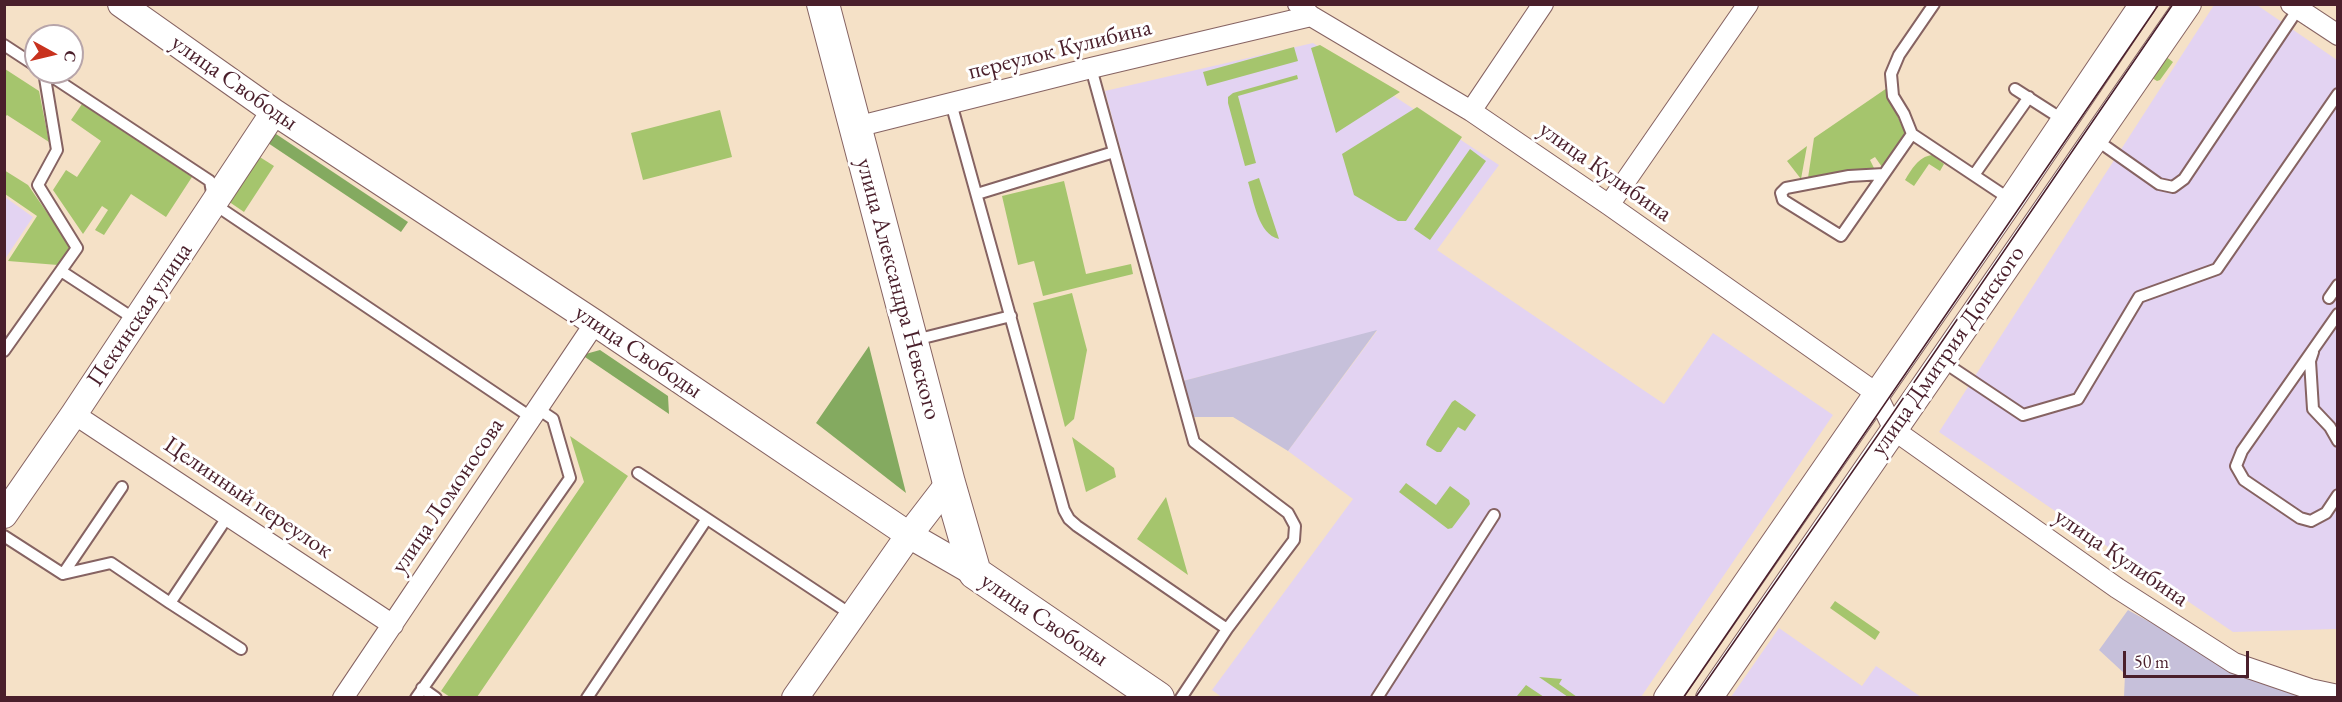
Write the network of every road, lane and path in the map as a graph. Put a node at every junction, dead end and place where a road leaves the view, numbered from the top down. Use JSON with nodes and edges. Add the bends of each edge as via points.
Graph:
{"nodes":[{"id":1,"x":121,"y":4,"type":"edge"},
{"id":2,"x":823,"y":4,"type":"edge"},
{"id":3,"x":1543,"y":4,"type":"edge"},
{"id":4,"x":1748,"y":4,"type":"edge"},
{"id":5,"x":1934,"y":4,"type":"edge"},
{"id":6,"x":2143,"y":4,"type":"edge"},
{"id":7,"x":2188,"y":4,"type":"edge"},
{"id":8,"x":2295,"y":7,"type":"edge"},
{"id":9,"x":1304,"y":10,"type":"edge"},
{"id":10,"x":2337,"y":35,"type":"edge"},
{"id":11,"x":4,"y":45,"type":"edge"},
{"id":12,"x":24,"y":58,"type":"edge"},
{"id":13,"x":1091,"y":68,"type":"junction"},
{"id":14,"x":47,"y":84,"type":"edge"},
{"id":15,"x":63,"y":84,"type":"edge"},
{"id":16,"x":2015,"y":88,"type":"dead end"},
{"id":17,"x":2337,"y":94,"type":"edge"},
{"id":18,"x":2029,"y":97,"type":"junction"},
{"id":19,"x":951,"y":103,"type":"junction"},
{"id":20,"x":1471,"y":111,"type":"junction"},
{"id":21,"x":273,"y":112,"type":"junction"},
{"id":22,"x":2065,"y":121,"type":"junction"},
{"id":23,"x":856,"y":127,"type":"junction"},
{"id":24,"x":1912,"y":134,"type":"junction"},
{"id":25,"x":2096,"y":139,"type":"junction"},
{"id":26,"x":1114,"y":152,"type":"junction"},
{"id":27,"x":1884,"y":174,"type":"junction"},
{"id":28,"x":1974,"y":175,"type":"junction"},
{"id":29,"x":977,"y":194,"type":"junction"},
{"id":30,"x":2011,"y":200,"type":"junction"},
{"id":31,"x":214,"y":204,"type":"junction"},
{"id":32,"x":1609,"y":205,"type":"junction"},
{"id":33,"x":61,"y":271,"type":"junction"},
{"id":34,"x":2337,"y":285,"type":"edge"},
{"id":35,"x":2329,"y":298,"type":"dead end"},
{"id":36,"x":2337,"y":314,"type":"edge"},
{"id":37,"x":1011,"y":316,"type":"junction"},
{"id":38,"x":136,"y":320,"type":"junction"},
{"id":39,"x":595,"y":323,"type":"junction"},
{"id":40,"x":912,"y":340,"type":"junction"},
{"id":41,"x":2317,"y":344,"type":"junction"},
{"id":42,"x":4,"y":351,"type":"edge"},
{"id":43,"x":1942,"y":360,"type":"junction"},
{"id":44,"x":1876,"y":393,"type":"junction"},
{"id":45,"x":74,"y":414,"type":"junction"},
{"id":46,"x":535,"y":414,"type":"junction"},
{"id":47,"x":1894,"y":430,"type":"junction"},
{"id":48,"x":2337,"y":441,"type":"edge"},
{"id":49,"x":638,"y":473,"type":"dead end"},
{"id":50,"x":949,"y":483,"type":"junction"},
{"id":51,"x":122,"y":487,"type":"dead end"},
{"id":52,"x":2337,"y":495,"type":"edge"},
{"id":53,"x":4,"y":515,"type":"edge"},
{"id":54,"x":1494,"y":515,"type":"dead end"},
{"id":55,"x":228,"y":516,"type":"junction"},
{"id":56,"x":706,"y":520,"type":"junction"},
{"id":57,"x":909,"y":535,"type":"junction"},
{"id":58,"x":4,"y":536,"type":"edge"},
{"id":59,"x":975,"y":573,"type":"junction"},
{"id":60,"x":63,"y":574,"type":"junction"},
{"id":61,"x":170,"y":603,"type":"junction"},
{"id":62,"x":852,"y":615,"type":"junction"},
{"id":63,"x":393,"y":625,"type":"junction"},
{"id":64,"x":1227,"y":629,"type":"junction"},
{"id":65,"x":241,"y":649,"type":"dead end"},
{"id":66,"x":419,"y":693,"type":"edge"},
{"id":67,"x":2337,"y":695,"type":"edge"},
{"id":68,"x":343,"y":698,"type":"edge"},
{"id":69,"x":436,"y":698,"type":"edge"},
{"id":70,"x":587,"y":698,"type":"edge"},
{"id":71,"x":795,"y":698,"type":"edge"},
{"id":72,"x":1158,"y":698,"type":"edge"},
{"id":73,"x":1181,"y":698,"type":"edge"},
{"id":74,"x":1377,"y":698,"type":"edge"},
{"id":75,"x":1667,"y":698,"type":"edge"},
{"id":76,"x":1709,"y":698,"type":"edge"}],
"edges":[{"from":1,"to":21,"type":"street","name":"улица Свободы"},
{"from":2,"to":23,"type":"main road","name":"улица Александра Невского"},
{"from":3,"to":20,"type":"street"},
{"from":4,"to":32,"type":"street"},
{"from":5,"to":24,"type":"lane","via":[[1891,74],[1893,96]]},
{"from":6,"to":22,"type":"street","name":"улица Дмитрия Донского"},
{"from":7,"to":25,"type":"street","name":"улица Дмитрия Донского"},
{"from":8,"to":10,"type":"street"},
{"from":8,"to":25,"type":"lane","via":[[2184,179],[2173,187],[2159,184]]},
{"from":9,"to":13,"type":"street","name":"переулок Кулибина"},
{"from":9,"to":20,"type":"street","name":"улица Кулибина"},
{"from":11,"to":12,"type":"lane"},
{"from":13,"to":19,"type":"street","name":"переулок Кулибина"},
{"from":13,"to":26,"type":"lane"},
{"from":14,"to":33,"type":"lane","via":[[57,150],[38,185],[77,248]]},
{"from":15,"to":31,"type":"lane","via":[[210,181]]},
{"from":16,"to":18,"type":"lane"},
{"from":17,"to":43,"type":"lane","via":[[2217,269],[2139,297],[2078,399],[2023,416]]},
{"from":18,"to":22,"type":"lane"},
{"from":18,"to":28,"type":"lane"},
{"from":19,"to":23,"type":"street","name":"переулок Кулибина"},
{"from":19,"to":29,"type":"lane"},
{"from":20,"to":32,"type":"street","name":"улица Кулибина"},
{"from":21,"to":31,"type":"street","name":"Пекинская улица"},
{"from":21,"to":39,"type":"street","name":"улица Свободы"},
{"from":22,"to":30,"type":"street","name":"улица Дмитрия Донского"},
{"from":23,"to":40,"type":"main road","name":"улица Александра Невского"},
{"from":24,"to":27,"type":"lane"},
{"from":24,"to":28,"type":"lane"},
{"from":25,"to":43,"type":"street","name":"улица Дмитрия Донского"},
{"from":26,"to":29,"type":"lane"},
{"from":26,"to":64,"type":"lane","via":[[1194,442],[1288,513],[1295,526],[1294,540]]},
{"from":27,"to":27,"type":"lane","via":[[1842,236],[1783,200],[1781,193],[1786,188],[1838,178]]},
{"from":28,"to":30,"type":"lane"},
{"from":29,"to":37,"type":"lane"},
{"from":30,"to":44,"type":"street","name":"улица Дмитрия Донского"},
{"from":31,"to":38,"type":"street","name":"Пекинская улица"},
{"from":31,"to":46,"type":"lane"},
{"from":32,"to":44,"type":"street","name":"улица Кулибина"},
{"from":33,"to":38,"type":"lane"},
{"from":33,"to":42,"type":"lane"},
{"from":34,"to":35,"type":"lane"},
{"from":36,"to":41,"type":"lane"},
{"from":37,"to":40,"type":"lane"},
{"from":37,"to":64,"type":"lane","via":[[1069,519]]},
{"from":38,"to":45,"type":"street","name":"Пекинская улица"},
{"from":39,"to":46,"type":"street","name":"улица Ломоносова"},
{"from":39,"to":57,"type":"street","name":"улица Свободы"},
{"from":40,"to":50,"type":"main road","name":"улица Александра Невского"},
{"from":41,"to":48,"type":"lane","via":[[2310,361],[2313,409]]},
{"from":41,"to":52,"type":"lane","via":[[2242,450],[2236,466],[2244,480],[2300,518],[2311,521],[2326,513]]},
{"from":43,"to":47,"type":"street","name":"улица Дмитрия Донского"},
{"from":44,"to":47,"type":"street"},
{"from":44,"to":75,"type":"street","name":"улица Дмитрия Донского"},
{"from":45,"to":53,"type":"street","name":"Пекинская улица"},
{"from":45,"to":55,"type":"street","name":"Целинный переулок"},
{"from":46,"to":63,"type":"street","name":"улица Ломоносова"},
{"from":46,"to":66,"type":"lane","via":[[553,419],[570,478]]},
{"from":47,"to":67,"type":"street","name":"улица Кулибина","via":[[2117,588],[2234,663]]},
{"from":47,"to":76,"type":"street","name":"улица Дмитрия Донского"},
{"from":49,"to":56,"type":"lane"},
{"from":50,"to":57,"type":"street"},
{"from":50,"to":59,"type":"main road","name":"улица Александра Невского"},
{"from":51,"to":60,"type":"lane"},
{"from":54,"to":74,"type":"lane"},
{"from":55,"to":61,"type":"lane"},
{"from":55,"to":63,"type":"street","name":"Целинный переулок"},
{"from":56,"to":62,"type":"lane"},
{"from":56,"to":70,"type":"lane"},
{"from":57,"to":59,"type":"street","name":"улица Свободы"},
{"from":57,"to":62,"type":"street"},
{"from":58,"to":60,"type":"lane"},
{"from":59,"to":72,"type":"main road","name":"улица Свободы"},
{"from":60,"to":61,"type":"lane","via":[[111,563]]},
{"from":61,"to":65,"type":"lane"},
{"from":62,"to":71,"type":"street"},
{"from":63,"to":68,"type":"street","name":"улица Ломоносова"},
{"from":64,"to":73,"type":"lane"},
{"from":66,"to":69,"type":"lane"}]}
